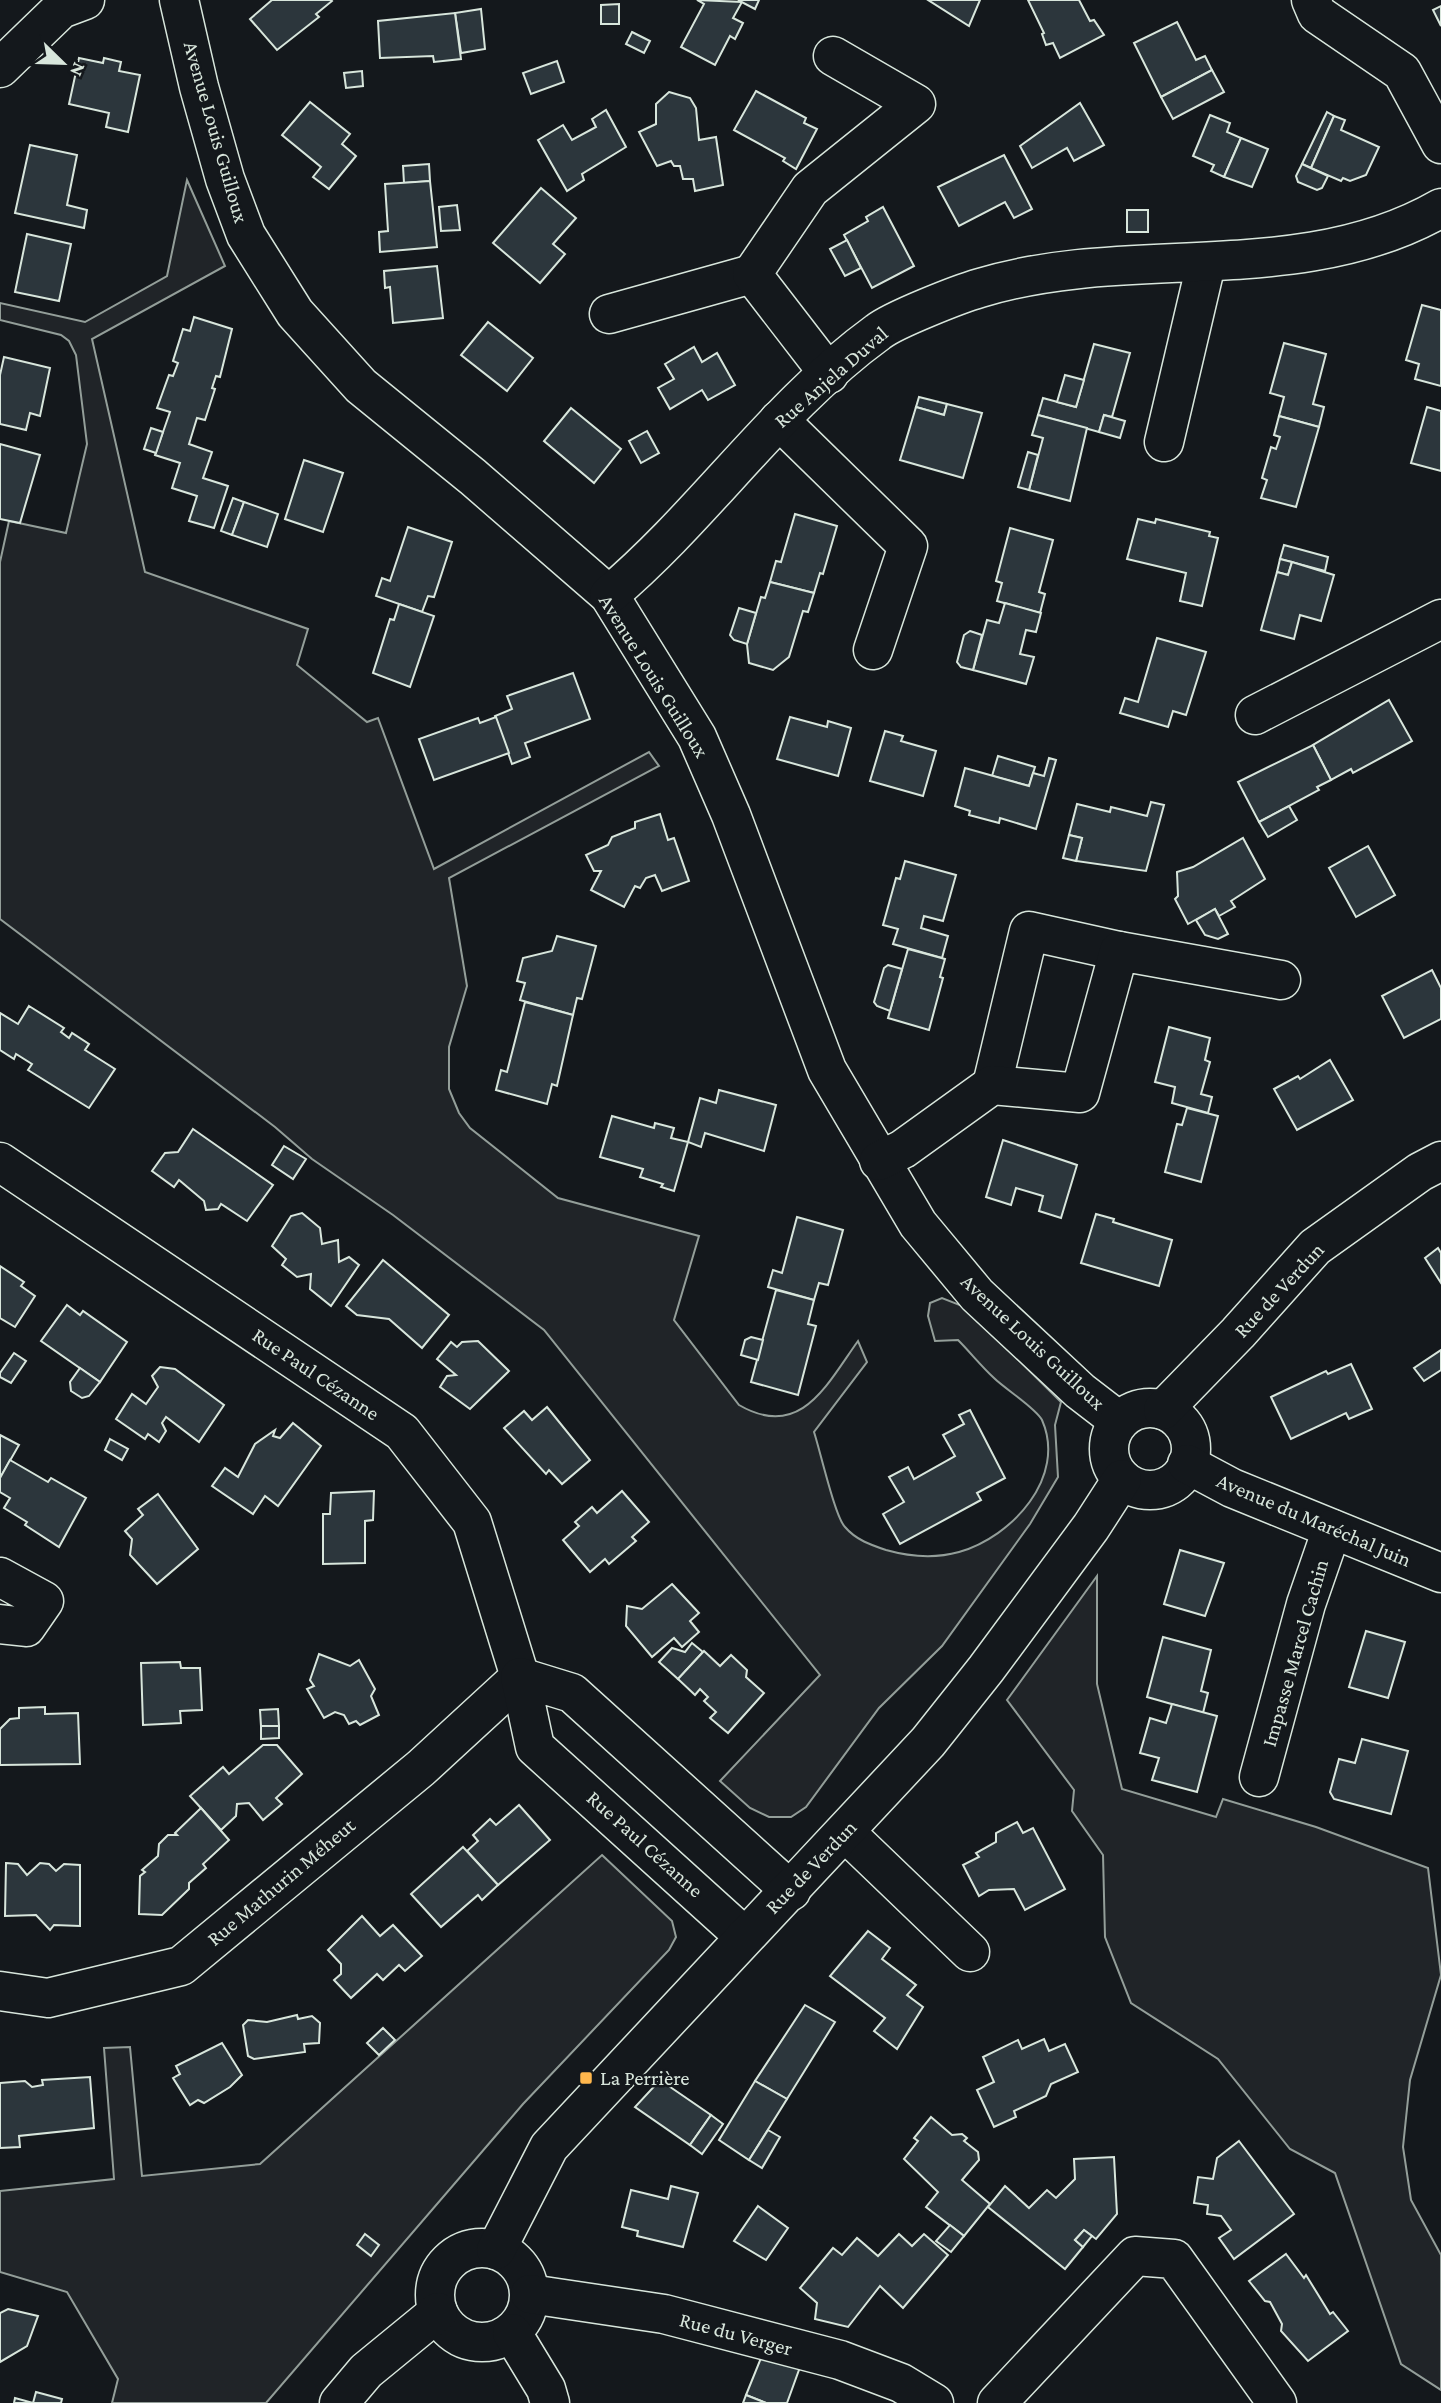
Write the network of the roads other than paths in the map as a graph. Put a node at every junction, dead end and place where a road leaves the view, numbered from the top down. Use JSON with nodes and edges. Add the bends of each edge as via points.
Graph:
{"nodes":[{"id":1,"x":85,"y":0,"type":"edge"},
{"id":2,"x":179,"y":0,"type":"edge"},
{"id":3,"x":1311,"y":0,"type":"edge"},
{"id":4,"x":833,"y":57,"type":"dead end"},
{"id":5,"x":0,"y":68,"type":"edge"},
{"id":6,"x":1441,"y":144,"type":"edge"},
{"id":7,"x":1441,"y":208,"type":"edge"},
{"id":8,"x":1206,"y":264,"type":"junction"},
{"id":9,"x":752,"y":274,"type":"junction"},
{"id":10,"x":608,"y":314,"type":"dead end"},
{"id":11,"x":829,"y":374,"type":"junction"},
{"id":12,"x":779,"y":420,"type":"junction"},
{"id":13,"x":1164,"y":442,"type":"dead end"},
{"id":14,"x":609,"y":595,"type":"junction"},
{"id":15,"x":1441,"y":619,"type":"edge"},
{"id":16,"x":873,"y":650,"type":"dead end"},
{"id":17,"x":1255,"y":715,"type":"dead end"},
{"id":18,"x":1119,"y":951,"type":"junction"},
{"id":19,"x":1281,"y":980,"type":"dead end"},
{"id":20,"x":992,"y":1085,"type":"junction"},
{"id":21,"x":879,"y":1161,"type":"junction"},
{"id":22,"x":1441,"y":1161,"type":"edge"},
{"id":23,"x":0,"y":1162,"type":"edge"},
{"id":24,"x":1163,"y":1410,"type":"junction"},
{"id":25,"x":1119,"y":1421,"type":"junction"},
{"id":26,"x":1187,"y":1464,"type":"junction"},
{"id":27,"x":1122,"y":1479,"type":"junction"},
{"id":28,"x":1332,"y":1529,"type":"junction"},
{"id":29,"x":1441,"y":1573,"type":"edge"},
{"id":30,"x":0,"y":1577,"type":"edge"},
{"id":31,"x":0,"y":1624,"type":"edge"},
{"id":32,"x":520,"y":1676,"type":"junction"},
{"id":33,"x":1258,"y":1777,"type":"dead end"},
{"id":34,"x":845,"y":1832,"type":"junction"},
{"id":35,"x":791,"y":1891,"type":"junction"},
{"id":36,"x":744,"y":1936,"type":"junction"},
{"id":37,"x":970,"y":1952,"type":"dead end"},
{"id":38,"x":0,"y":1991,"type":"edge"},
{"id":39,"x":496,"y":2250,"type":"junction"},
{"id":40,"x":530,"y":2294,"type":"junction"},
{"id":41,"x":438,"y":2312,"type":"junction"},
{"id":42,"x":512,"y":2333,"type":"junction"},
{"id":43,"x":339,"y":2403,"type":"edge"},
{"id":44,"x":550,"y":2403,"type":"edge"},
{"id":45,"x":934,"y":2403,"type":"edge"},
{"id":46,"x":997,"y":2403,"type":"edge"},
{"id":47,"x":1278,"y":2403,"type":"edge"}],
"edges":[{"from":1,"to":5,"type":"street","via":[[61,9]]},
{"from":2,"to":14,"type":"street","name":"Avenue Louis Guilloux","via":[[225,179],[246,234],[295,313],[361,386]]},
{"from":3,"to":6,"type":"street","via":[[1317,14],[1402,72]]},
{"from":4,"to":9,"type":"street","via":[[916,104],[810,189]]},
{"from":7,"to":8,"type":"street","name":"Rue Anjela Duval","via":[[1419,221],[1335,248]]},
{"from":8,"to":11,"type":"street","name":"Rue Anjela Duval","via":[[1074,268],[979,288],[880,330]]},
{"from":8,"to":13,"type":"street"},
{"from":9,"to":10,"type":"street"},
{"from":9,"to":11,"type":"street"},
{"from":11,"to":12,"type":"street","name":"Rue Anjela Duval"},
{"from":12,"to":14,"type":"street","name":"Rue Anjela Duval"},
{"from":12,"to":16,"type":"street","via":[[908,546]]},
{"from":14,"to":21,"type":"street","name":"Avenue Louis Guilloux","via":[[697,737],[827,1070]]},
{"from":15,"to":17,"type":"street"},
{"from":18,"to":19,"type":"street"},
{"from":18,"to":20,"type":"street","via":[[1080,1093]]},
{"from":18,"to":20,"type":"street","via":[[1029,930]]},
{"from":20,"to":21,"type":"street","via":[[903,1150]]},
{"from":21,"to":25,"type":"street","name":"Avenue Louis Guilloux","via":[[918,1224],[977,1295]]},
{"from":22,"to":24,"type":"street","name":"Rue de Verdun","via":[[1315,1247]]},
{"from":23,"to":32,"type":"street","name":"Rue Paul Cézanne","via":[[402,1432],[472,1522]]},
{"from":24,"to":25,"type":"street","via":[[1139,1409]]},
{"from":24,"to":26,"type":"street","via":[[1184,1426],[1189,1438]]},
{"from":25,"to":27,"type":"street","via":[[1112,1432],[1109,1457]]},
{"from":26,"to":27,"type":"street","via":[[1181,1475],[1159,1489],[1133,1486]]},
{"from":26,"to":28,"type":"street","name":"Avenue du Maréchal Juin"},
{"from":27,"to":34,"type":"street","name":"Rue de Verdun","via":[[986,1669],[928,1742]]},
{"from":28,"to":29,"type":"street","name":"Avenue du Maréchal Juin"},
{"from":28,"to":33,"type":"street","name":"Impasse Marcel Cachin"},
{"from":30,"to":31,"type":"street","via":[[44,1601],[26,1627]]},
{"from":32,"to":35,"type":"street","via":[[572,1693]]},
{"from":32,"to":36,"type":"street","name":"Rue Paul Cézanne","via":[[535,1747]]},
{"from":32,"to":38,"type":"street","name":"Rue Mathurin Méheut","via":[[421,1768],[181,1966],[48,1998]]},
{"from":34,"to":35,"type":"street","name":"Rue de Verdun"},
{"from":34,"to":37,"type":"street"},
{"from":35,"to":36,"type":"street","name":"Rue de Verdun"},
{"from":36,"to":39,"type":"street","name":"Rue de Verdun","via":[[549,2147]]},
{"from":39,"to":40,"type":"street","via":[[520,2266]]},
{"from":39,"to":41,"type":"street","via":[[467,2250],[443,2269],[435,2297]]},
{"from":40,"to":42,"type":"street","via":[[525,2315]]},
{"from":40,"to":45,"type":"street","name":"Rue du Verger","via":[[664,2314],[839,2360],[901,2382]]},
{"from":41,"to":42,"type":"street","via":[[445,2325],[469,2341],[484,2343]]},
{"from":41,"to":43,"type":"street","via":[[366,2371]]},
{"from":42,"to":44,"type":"street"},
{"from":46,"to":47,"type":"street","via":[[1135,2256],[1174,2259]]}]}
